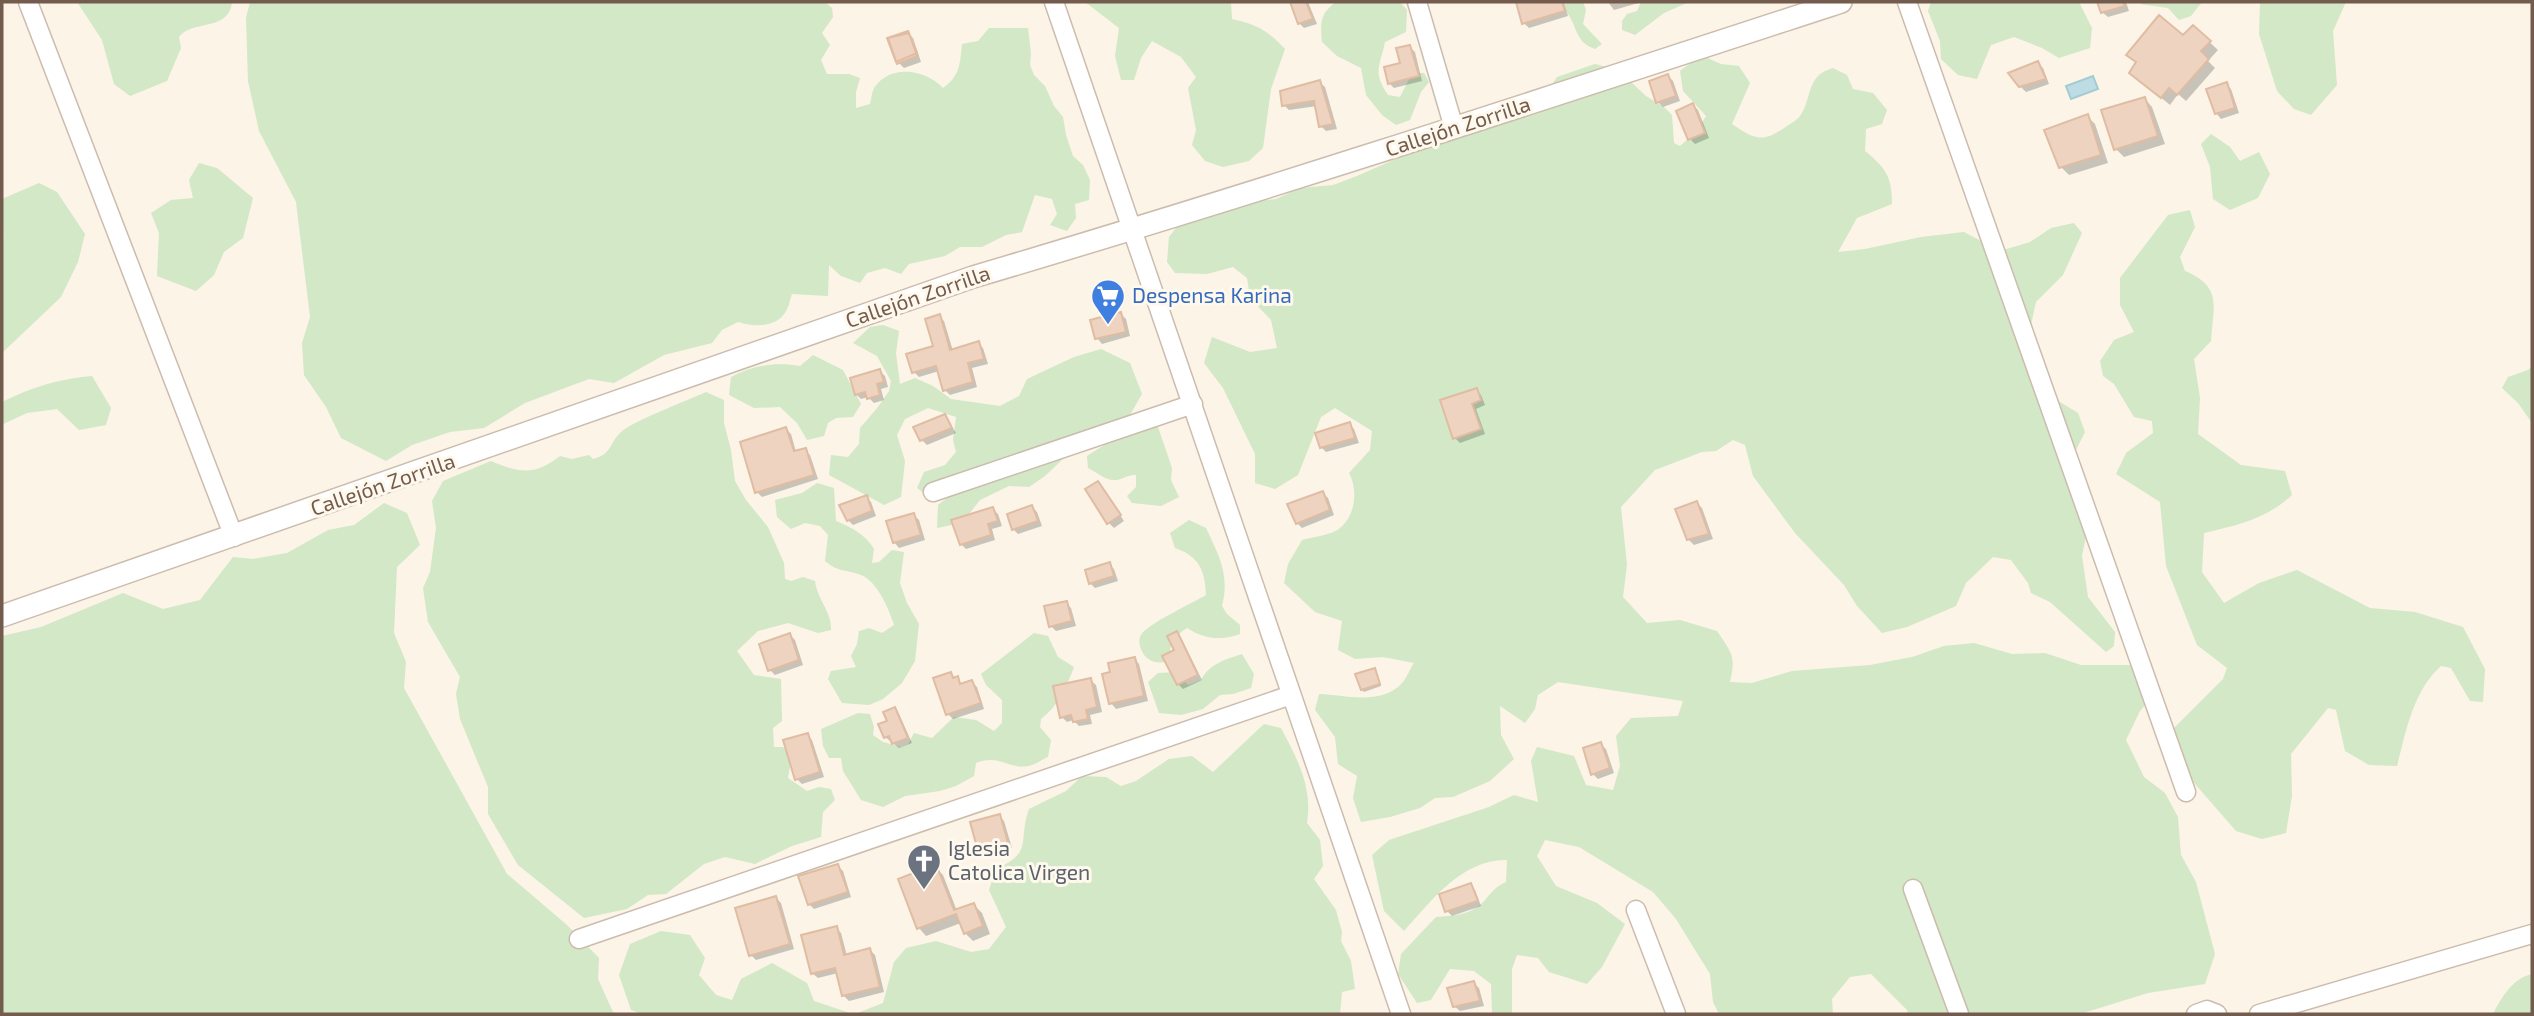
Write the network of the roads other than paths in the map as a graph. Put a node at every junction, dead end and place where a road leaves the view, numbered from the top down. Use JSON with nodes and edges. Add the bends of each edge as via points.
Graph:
{"nodes":[{"id":1,"x":28,"y":2,"type":"edge"},
{"id":2,"x":1054,"y":2,"type":"edge"},
{"id":3,"x":1417,"y":2,"type":"edge"},
{"id":4,"x":1841,"y":2,"type":"edge"},
{"id":5,"x":1906,"y":2,"type":"edge"},
{"id":6,"x":1454,"y":128,"type":"junction"},
{"id":7,"x":1134,"y":229,"type":"junction"},
{"id":8,"x":1193,"y":404,"type":"junction"},
{"id":9,"x":933,"y":492,"type":"dead end"},
{"id":10,"x":234,"y":537,"type":"junction"},
{"id":11,"x":2,"y":617,"type":"edge"},
{"id":12,"x":1291,"y":695,"type":"junction"},
{"id":13,"x":2186,"y":792,"type":"dead end"},
{"id":14,"x":1913,"y":889,"type":"dead end"},
{"id":15,"x":1636,"y":910,"type":"dead end"},
{"id":16,"x":2532,"y":934,"type":"edge"},
{"id":17,"x":579,"y":939,"type":"dead end"},
{"id":18,"x":1401,"y":1014,"type":"edge"},
{"id":19,"x":1676,"y":1014,"type":"edge"},
{"id":20,"x":1959,"y":1014,"type":"edge"},
{"id":21,"x":2196,"y":1014,"type":"edge"},
{"id":22,"x":2217,"y":1014,"type":"edge"},
{"id":23,"x":2259,"y":1014,"type":"edge"}],
"edges":[{"from":1,"to":10,"type":"street"},
{"from":2,"to":7,"type":"street"},
{"from":3,"to":6,"type":"street"},
{"from":4,"to":6,"type":"street","name":"Callejón Zorrilla"},
{"from":5,"to":13,"type":"street"},
{"from":6,"to":7,"type":"street","name":"Callejón Zorrilla"},
{"from":7,"to":8,"type":"street"},
{"from":7,"to":10,"type":"street","name":"Callejón Zorrilla","via":[[972,277]]},
{"from":8,"to":9,"type":"street"},
{"from":8,"to":12,"type":"street"},
{"from":10,"to":11,"type":"street","name":"Callejón Zorrilla"},
{"from":12,"to":17,"type":"street"},
{"from":12,"to":18,"type":"street"},
{"from":14,"to":20,"type":"street"},
{"from":15,"to":19,"type":"street"},
{"from":16,"to":23,"type":"street"},
{"from":21,"to":22,"type":"street","via":[[2207,1010]]}]}
